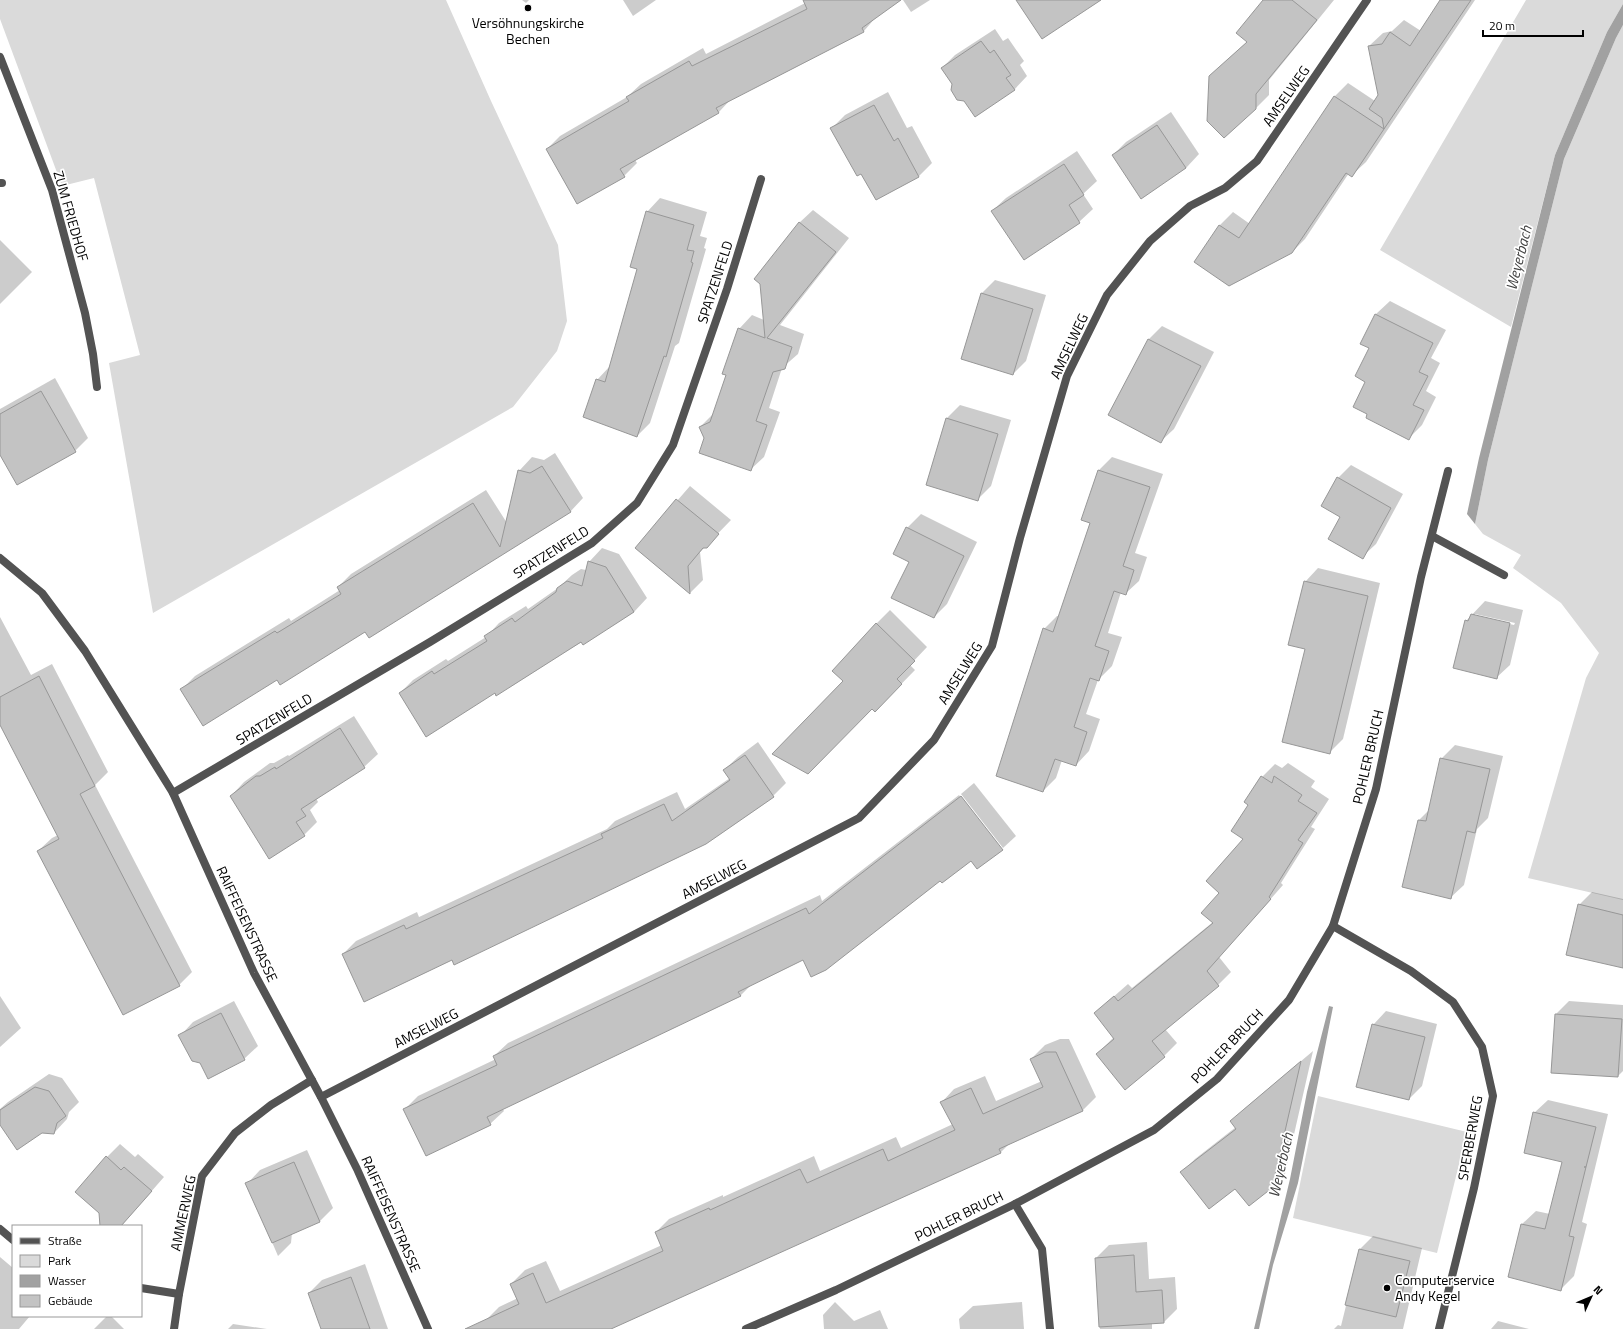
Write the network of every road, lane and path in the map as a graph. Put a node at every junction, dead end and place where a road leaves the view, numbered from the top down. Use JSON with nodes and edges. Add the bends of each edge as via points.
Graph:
{"nodes":[{"id":1,"x":1367,"y":0,"type":"edge"},
{"id":2,"x":0,"y":57,"type":"edge"},
{"id":3,"x":761,"y":179,"type":"dead end"},
{"id":4,"x":97,"y":387,"type":"dead end"},
{"id":5,"x":1448,"y":472,"type":"dead end"},
{"id":6,"x":1432,"y":536,"type":"junction"},
{"id":7,"x":0,"y":558,"type":"edge"},
{"id":8,"x":1504,"y":575,"type":"dead end"},
{"id":9,"x":173,"y":793,"type":"junction"},
{"id":10,"x":1333,"y":926,"type":"junction"},
{"id":11,"x":312,"y":1080,"type":"junction"},
{"id":12,"x":321,"y":1097,"type":"junction"},
{"id":13,"x":1015,"y":1204,"type":"junction"},
{"id":14,"x":0,"y":1229,"type":"edge"},
{"id":15,"x":12,"y":1239,"type":"edge"},
{"id":16,"x":142,"y":1288,"type":"edge"},
{"id":17,"x":179,"y":1294,"type":"junction"},
{"id":18,"x":174,"y":1329,"type":"edge"},
{"id":19,"x":428,"y":1329,"type":"edge"},
{"id":20,"x":746,"y":1329,"type":"edge"},
{"id":21,"x":1050,"y":1329,"type":"edge"},
{"id":22,"x":1439,"y":1329,"type":"edge"}],
"edges":[{"from":1,"to":12,"type":"street","name":"AMSELWEG","via":[[1257,161],[1225,188],[1190,206],[1150,240],[1107,295],[1067,376],[992,646],[934,740],[859,818]]},
{"from":2,"to":4,"type":"street","name":"ZUM FRIEDHOF","via":[[52,190],[85,313]]},
{"from":3,"to":9,"type":"street","name":"SPATZENFELD","via":[[727,289],[673,444],[637,503],[592,544]]},
{"from":5,"to":6,"type":"street","name":"POHLER BRUCH"},
{"from":6,"to":8,"type":"street"},
{"from":6,"to":10,"type":"street","name":"POHLER BRUCH","via":[[1376,789]]},
{"from":7,"to":9,"type":"street","name":"RAIFFEISENSTRASSE","via":[[42,593],[85,651]]},
{"from":9,"to":11,"type":"street","name":"RAIFFEISENSTRASSE","via":[[254,973]]},
{"from":10,"to":13,"type":"street","name":"POHLER BRUCH","via":[[1289,1000],[1217,1079],[1154,1130]]},
{"from":10,"to":22,"type":"street","name":"SPERBERWEG","via":[[1412,971],[1453,1002],[1482,1047],[1493,1096],[1474,1188]]},
{"from":11,"to":12,"type":"street","name":"RAIFFEISENSTRASSE"},
{"from":11,"to":17,"type":"street","name":"AMMERWEG","via":[[271,1105],[235,1133],[202,1176]]},
{"from":12,"to":19,"type":"street","name":"RAIFFEISENSTRASSE","via":[[357,1170]]},
{"from":13,"to":20,"type":"street","name":"POHLER BRUCH","via":[[836,1290]]},
{"from":13,"to":21,"type":"street","via":[[1042,1249]]},
{"from":14,"to":15,"type":"street"},
{"from":16,"to":17,"type":"street"},
{"from":17,"to":18,"type":"street","name":"AMMERWEG"}]}
